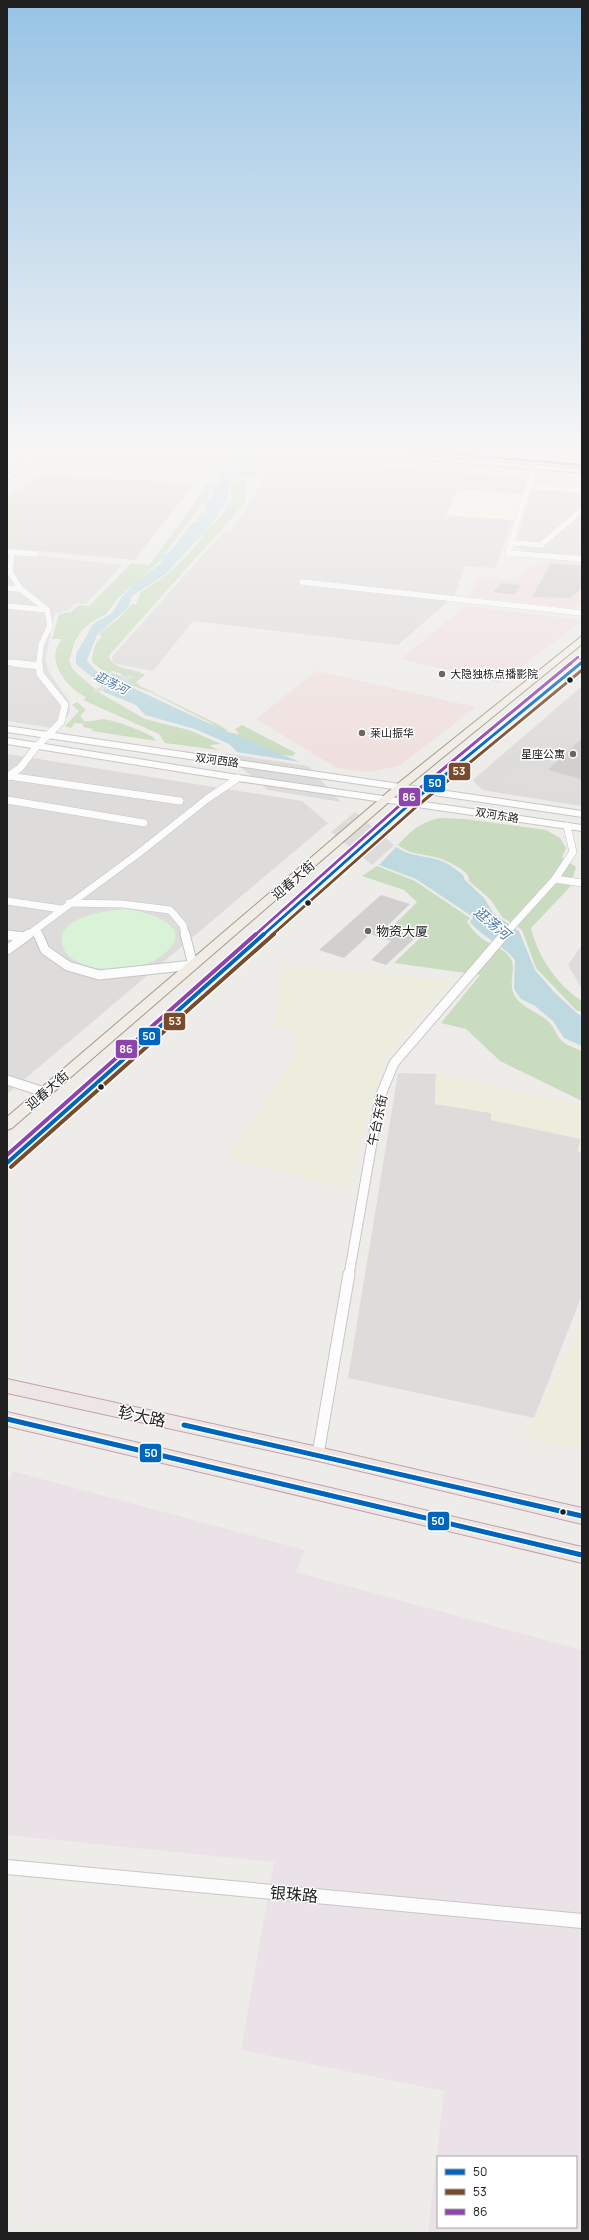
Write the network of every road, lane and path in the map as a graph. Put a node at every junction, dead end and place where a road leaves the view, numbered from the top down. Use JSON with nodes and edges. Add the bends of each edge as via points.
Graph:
{"nodes":[{"id":1,"x":9,"y":552,"type":"edge"},
{"id":2,"x":16,"y":553,"type":"edge"},
{"id":3,"x":508,"y":553,"type":"edge"},
{"id":4,"x":35,"y":554,"type":"dead end"},
{"id":5,"x":582,"y":559,"type":"edge"},
{"id":6,"x":302,"y":582,"type":"dead end"},
{"id":7,"x":7,"y":588,"type":"edge"},
{"id":8,"x":21,"y":589,"type":"junction"},
{"id":9,"x":7,"y":606,"type":"edge"},
{"id":10,"x":47,"y":610,"type":"junction"},
{"id":11,"x":582,"y":613,"type":"edge"},
{"id":12,"x":582,"y":639,"type":"edge"},
{"id":13,"x":7,"y":662,"type":"edge"},
{"id":14,"x":582,"y":662,"type":"edge"},
{"id":15,"x":39,"y":666,"type":"junction"},
{"id":16,"x":7,"y":729,"type":"edge"},
{"id":17,"x":49,"y":735,"type":"junction"},
{"id":18,"x":7,"y":741,"type":"edge"},
{"id":19,"x":38,"y":746,"type":"junction"},
{"id":20,"x":8,"y":776,"type":"edge"},
{"id":21,"x":238,"y":778,"type":"junction"},
{"id":22,"x":400,"y":787,"type":"junction"},
{"id":23,"x":426,"y":791,"type":"junction"},
{"id":24,"x":7,"y":800,"type":"edge"},
{"id":25,"x":386,"y":800,"type":"junction"},
{"id":26,"x":180,"y":801,"type":"dead end"},
{"id":27,"x":412,"y":802,"type":"junction"},
{"id":28,"x":582,"y":814,"type":"edge"},
{"id":29,"x":144,"y":823,"type":"dead end"},
{"id":30,"x":567,"y":826,"type":"junction"},
{"id":31,"x":582,"y":828,"type":"edge"},
{"id":32,"x":555,"y":878,"type":"junction"},
{"id":33,"x":582,"y":883,"type":"edge"},
{"id":34,"x":7,"y":901,"type":"edge"},
{"id":35,"x":69,"y":903,"type":"junction"},
{"id":36,"x":61,"y":909,"type":"junction"},
{"id":37,"x":36,"y":930,"type":"junction"},
{"id":38,"x":7,"y":935,"type":"edge"},
{"id":39,"x":24,"y":937,"type":"junction"},
{"id":40,"x":7,"y":950,"type":"edge"},
{"id":41,"x":193,"y":965,"type":"junction"},
{"id":42,"x":7,"y":1080,"type":"edge"},
{"id":43,"x":44,"y":1092,"type":"junction"},
{"id":44,"x":7,"y":1125,"type":"edge"},
{"id":45,"x":7,"y":1163,"type":"edge"},
{"id":46,"x":7,"y":1386,"type":"edge"},
{"id":47,"x":7,"y":1419,"type":"edge"},
{"id":48,"x":318,"y":1454,"type":"junction"},
{"id":49,"x":582,"y":1516,"type":"edge"},
{"id":50,"x":582,"y":1555,"type":"edge"},
{"id":51,"x":7,"y":1867,"type":"edge"},
{"id":52,"x":582,"y":1921,"type":"edge"}],
"edges":[{"from":1,"to":8,"type":"street","via":[[10,573]]},
{"from":2,"to":4,"type":"street"},
{"from":3,"to":5,"type":"street"},
{"from":6,"to":11,"type":"street"},
{"from":7,"to":8,"type":"street"},
{"from":8,"to":10,"type":"street"},
{"from":9,"to":10,"type":"street"},
{"from":10,"to":15,"type":"street","via":[[50,626],[40,645]]},
{"from":12,"to":22,"type":"main road","name":"迎春大街"},
{"from":13,"to":15,"type":"street"},
{"from":14,"to":23,"type":"main road","name":"迎春大街"},
{"from":15,"to":17,"type":"street","via":[[40,674],[65,705],[62,722]]},
{"from":16,"to":17,"type":"street","name":"双河西路"},
{"from":17,"to":19,"type":"street"},
{"from":17,"to":22,"type":"street","name":"双河西路"},
{"from":18,"to":19,"type":"street","name":"双河西路"},
{"from":19,"to":20,"type":"street","via":[[20,768]]},
{"from":19,"to":21,"type":"street","name":"双河西路"},
{"from":20,"to":26,"type":"street"},
{"from":21,"to":25,"type":"street","name":"双河西路"},
{"from":21,"to":35,"type":"street"},
{"from":22,"to":23,"type":"street","name":"双河西路"},
{"from":22,"to":25,"type":"main road","name":"迎春大街"},
{"from":23,"to":27,"type":"main road","name":"迎春大街"},
{"from":23,"to":28,"type":"street","name":"双河东路"},
{"from":24,"to":29,"type":"street"},
{"from":25,"to":27,"type":"street","name":"双河西路"},
{"from":25,"to":41,"type":"main road","name":"迎春大街"},
{"from":27,"to":30,"type":"street","name":"双河东路"},
{"from":27,"to":45,"type":"main road","name":"迎春大街"},
{"from":30,"to":31,"type":"street","name":"双河东路"},
{"from":30,"to":32,"type":"street","name":"午台东街","via":[[573,852]]},
{"from":32,"to":33,"type":"street"},
{"from":32,"to":48,"type":"street","name":"午台东街","via":[[394,1063],[380,1097]]},
{"from":34,"to":36,"type":"street"},
{"from":35,"to":36,"type":"street"},
{"from":35,"to":41,"type":"street","via":[[122,904],[170,910],[183,925]]},
{"from":36,"to":37,"type":"street"},
{"from":37,"to":39,"type":"street"},
{"from":37,"to":41,"type":"street","via":[[45,950],[68,966],[99,974]]},
{"from":38,"to":39,"type":"street"},
{"from":39,"to":40,"type":"street"},
{"from":41,"to":43,"type":"main road","name":"迎春大街"},
{"from":42,"to":43,"type":"street"},
{"from":43,"to":44,"type":"main road","name":"迎春大街"},
{"from":46,"to":48,"type":"highway","name":"轸大路"},
{"from":47,"to":50,"type":"highway"},
{"from":48,"to":49,"type":"highway","name":"轸大路"},
{"from":51,"to":52,"type":"street","name":"银珠路"}]}
